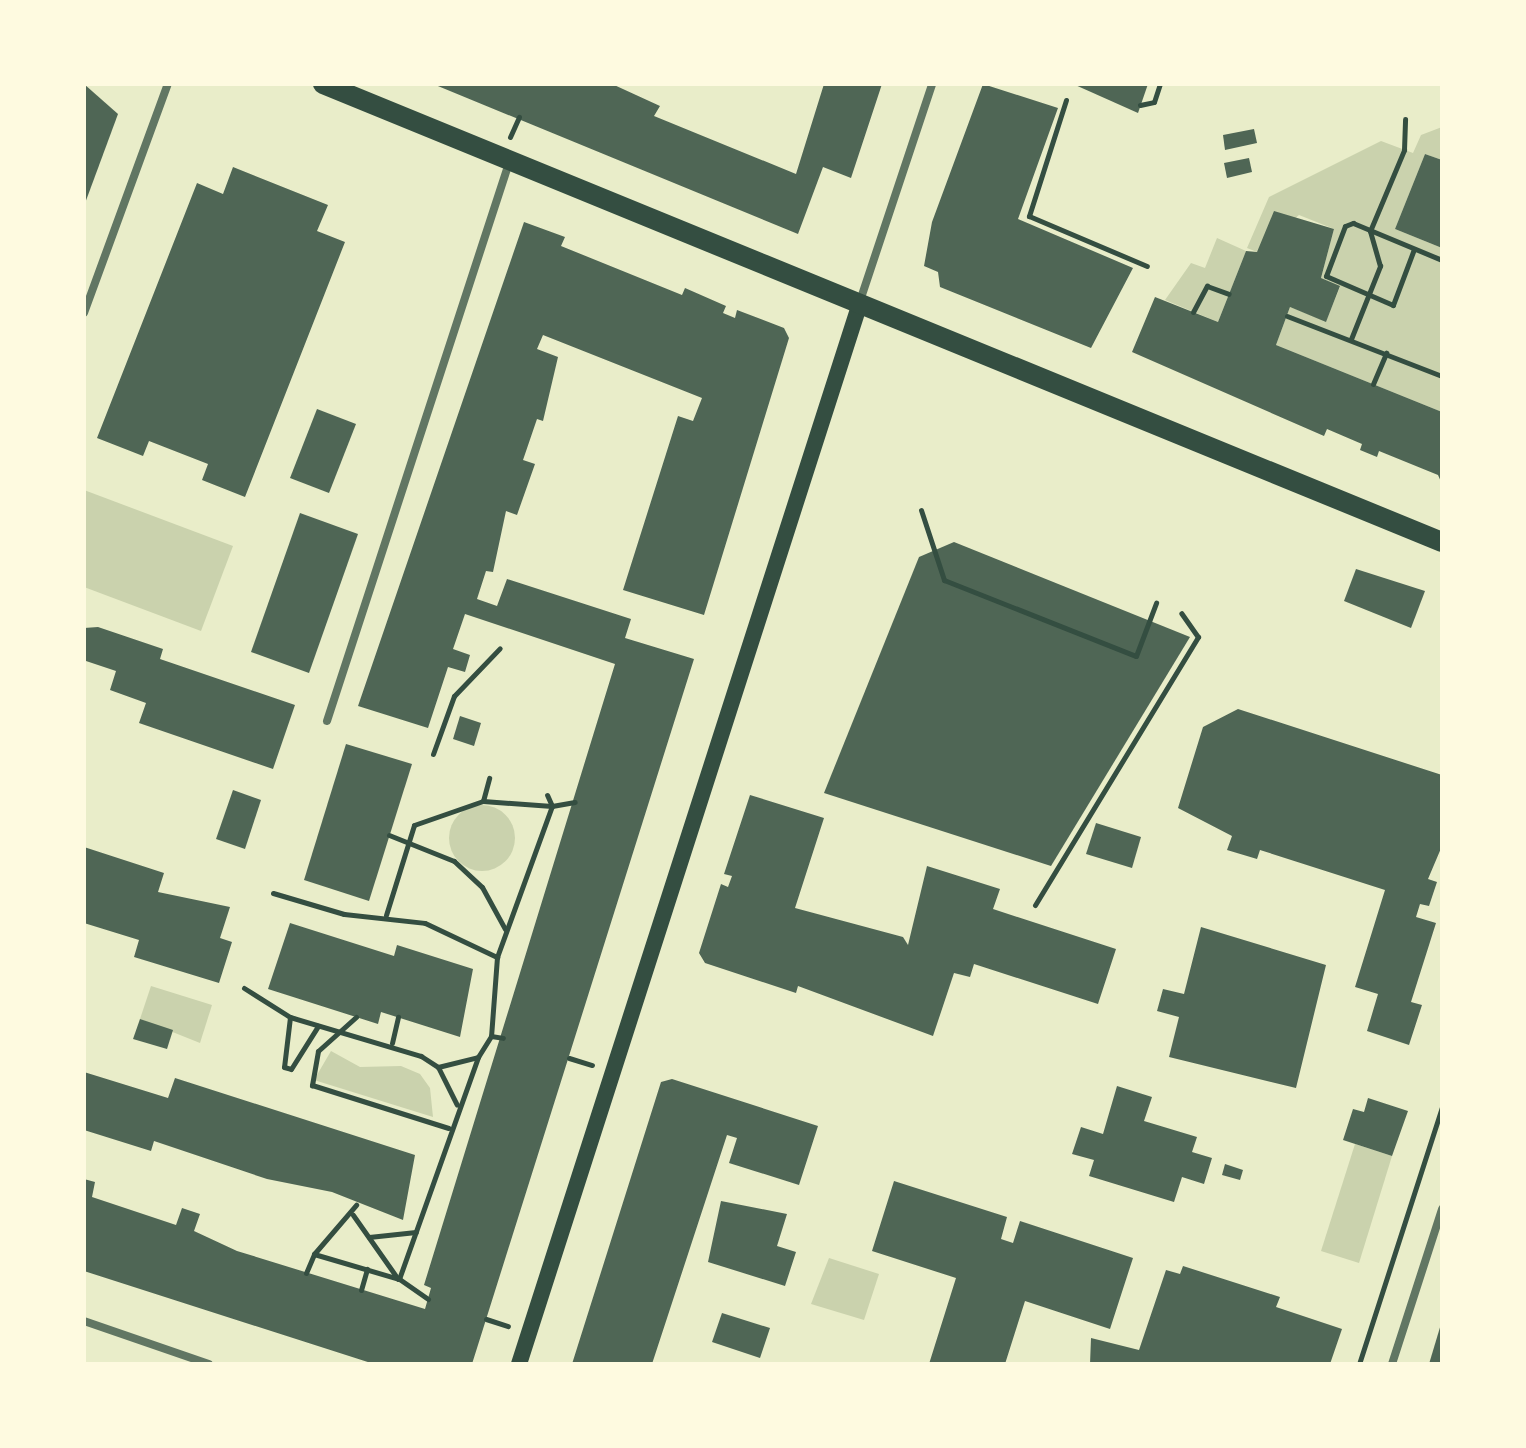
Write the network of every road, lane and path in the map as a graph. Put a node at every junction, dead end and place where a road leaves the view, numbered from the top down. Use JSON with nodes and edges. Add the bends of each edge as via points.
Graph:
{"nodes":[{"id":1,"x":168,"y":84,"type":"edge"},
{"id":2,"x":323,"y":84,"type":"edge"},
{"id":3,"x":932,"y":84,"type":"edge"},
{"id":4,"x":1152,"y":84,"type":"edge"},
{"id":5,"x":1159,"y":85,"type":"edge"},
{"id":6,"x":1066,"y":100,"type":"dead end"},
{"id":7,"x":1140,"y":105,"type":"dead end"},
{"id":8,"x":1405,"y":119,"type":"dead end"},
{"id":9,"x":510,"y":160,"type":"junction"},
{"id":10,"x":1370,"y":231,"type":"junction"},
{"id":11,"x":1414,"y":249,"type":"junction"},
{"id":12,"x":1442,"y":260,"type":"edge"},
{"id":13,"x":1147,"y":266,"type":"dead end"},
{"id":14,"x":1229,"y":294,"type":"dead end"},
{"id":15,"x":1368,"y":295,"type":"junction"},
{"id":16,"x":859,"y":306,"type":"junction"},
{"id":17,"x":1193,"y":312,"type":"dead end"},
{"id":18,"x":84,"y":313,"type":"edge"},
{"id":19,"x":1287,"y":316,"type":"dead end"},
{"id":20,"x":1351,"y":339,"type":"junction"},
{"id":21,"x":1386,"y":353,"type":"junction"},
{"id":22,"x":1442,"y":376,"type":"edge"},
{"id":23,"x":1373,"y":384,"type":"dead end"},
{"id":24,"x":921,"y":510,"type":"dead end"},
{"id":25,"x":1442,"y":542,"type":"edge"},
{"id":26,"x":1156,"y":603,"type":"dead end"},
{"id":27,"x":1181,"y":613,"type":"dead end"},
{"id":28,"x":500,"y":648,"type":"dead end"},
{"id":29,"x":327,"y":721,"type":"dead end"},
{"id":30,"x":433,"y":754,"type":"dead end"},
{"id":31,"x":489,"y":778,"type":"dead end"},
{"id":32,"x":547,"y":795,"type":"dead end"},
{"id":33,"x":483,"y":801,"type":"junction"},
{"id":34,"x":575,"y":802,"type":"dead end"},
{"id":35,"x":552,"y":806,"type":"junction"},
{"id":36,"x":389,"y":835,"type":"dead end"},
{"id":37,"x":409,"y":841,"type":"junction"},
{"id":38,"x":273,"y":893,"type":"dead end"},
{"id":39,"x":1035,"y":905,"type":"dead end"},
{"id":40,"x":386,"y":915,"type":"junction"},
{"id":41,"x":506,"y":930,"type":"junction"},
{"id":42,"x":497,"y":957,"type":"junction"},
{"id":43,"x":244,"y":988,"type":"dead end"},
{"id":44,"x":290,"y":1017,"type":"junction"},
{"id":45,"x":356,"y":1017,"type":"dead end"},
{"id":46,"x":398,"y":1017,"type":"dead end"},
{"id":47,"x":318,"y":1026,"type":"junction"},
{"id":48,"x":338,"y":1035,"type":"junction"},
{"id":49,"x":491,"y":1036,"type":"junction"},
{"id":50,"x":503,"y":1038,"type":"dead end"},
{"id":51,"x":392,"y":1043,"type":"junction"},
{"id":52,"x":478,"y":1057,"type":"junction"},
{"id":53,"x":438,"y":1067,"type":"junction"},
{"id":54,"x":458,"y":1106,"type":"junction"},
{"id":55,"x":1442,"y":1107,"type":"edge"},
{"id":56,"x":448,"y":1128,"type":"junction"},
{"id":57,"x":356,"y":1205,"type":"dead end"},
{"id":58,"x":1442,"y":1209,"type":"edge"},
{"id":59,"x":353,"y":1215,"type":"junction"},
{"id":60,"x":416,"y":1232,"type":"junction"},
{"id":61,"x":369,"y":1237,"type":"junction"},
{"id":62,"x":314,"y":1254,"type":"junction"},
{"id":63,"x":367,"y":1269,"type":"junction"},
{"id":64,"x":306,"y":1273,"type":"dead end"},
{"id":65,"x":399,"y":1279,"type":"junction"},
{"id":66,"x":361,"y":1290,"type":"dead end"},
{"id":67,"x":428,"y":1299,"type":"dead end"},
{"id":68,"x":84,"y":1321,"type":"edge"},
{"id":69,"x":209,"y":1364,"type":"edge"},
{"id":70,"x":519,"y":1364,"type":"edge"},
{"id":71,"x":1359,"y":1364,"type":"edge"},
{"id":72,"x":1392,"y":1364,"type":"edge"}],
"edges":[{"from":1,"to":18,"type":"street"},
{"from":2,"to":9,"type":"main road"},
{"from":3,"to":16,"type":"street"},
{"from":4,"to":5,"type":"path"},
{"from":5,"to":7,"type":"path","via":[[1154,102]]},
{"from":6,"to":13,"type":"path","via":[[1029,216]]},
{"from":8,"to":10,"type":"path","via":[[1404,150]]},
{"from":9,"to":16,"type":"main road"},
{"from":9,"to":29,"type":"street"},
{"from":10,"to":11,"type":"path"},
{"from":10,"to":15,"type":"path","via":[[1380,266]]},
{"from":10,"to":15,"type":"path","via":[[1345,226],[1326,276]]},
{"from":11,"to":12,"type":"path"},
{"from":11,"to":15,"type":"path","via":[[1393,305]]},
{"from":14,"to":17,"type":"path","via":[[1207,286]]},
{"from":15,"to":20,"type":"path"},
{"from":16,"to":25,"type":"main road"},
{"from":16,"to":70,"type":"main road"},
{"from":19,"to":20,"type":"path"},
{"from":20,"to":21,"type":"path"},
{"from":21,"to":22,"type":"path"},
{"from":21,"to":23,"type":"path"},
{"from":24,"to":26,"type":"path","via":[[944,580],[1091,639],[1136,656]]},
{"from":27,"to":39,"type":"path","via":[[1198,637]]},
{"from":28,"to":30,"type":"path","via":[[454,696]]},
{"from":31,"to":33,"type":"path"},
{"from":32,"to":35,"type":"path"},
{"from":33,"to":35,"type":"path"},
{"from":33,"to":37,"type":"path","via":[[414,825]]},
{"from":34,"to":35,"type":"path"},
{"from":35,"to":41,"type":"path"},
{"from":36,"to":37,"type":"path"},
{"from":37,"to":40,"type":"path"},
{"from":37,"to":41,"type":"path","via":[[454,861],[482,887]]},
{"from":38,"to":40,"type":"path","via":[[344,914]]},
{"from":40,"to":42,"type":"path","via":[[461,935]]},
{"from":41,"to":42,"type":"path"},
{"from":42,"to":49,"type":"path"},
{"from":43,"to":44,"type":"path"},
{"from":44,"to":47,"type":"path"},
{"from":44,"to":47,"type":"path","via":[[284,1067],[291,1069]]},
{"from":45,"to":48,"type":"path"},
{"from":46,"to":51,"type":"path"},
{"from":47,"to":48,"type":"path"},
{"from":48,"to":51,"type":"path"},
{"from":48,"to":56,"type":"path","via":[[318,1051],[312,1085]]},
{"from":49,"to":50,"type":"path"},
{"from":49,"to":52,"type":"path"},
{"from":51,"to":53,"type":"path"},
{"from":52,"to":53,"type":"path"},
{"from":52,"to":54,"type":"path"},
{"from":53,"to":54,"type":"path"},
{"from":54,"to":56,"type":"path"},
{"from":55,"to":71,"type":"path"},
{"from":56,"to":60,"type":"path"},
{"from":57,"to":59,"type":"path"},
{"from":58,"to":72,"type":"street"},
{"from":59,"to":61,"type":"path"},
{"from":59,"to":62,"type":"path","via":[[339,1218]]},
{"from":60,"to":61,"type":"path"},
{"from":60,"to":65,"type":"path"},
{"from":61,"to":65,"type":"path"},
{"from":62,"to":63,"type":"path"},
{"from":62,"to":64,"type":"path"},
{"from":63,"to":65,"type":"path"},
{"from":63,"to":66,"type":"path"},
{"from":65,"to":67,"type":"path"},
{"from":68,"to":69,"type":"street"}]}
